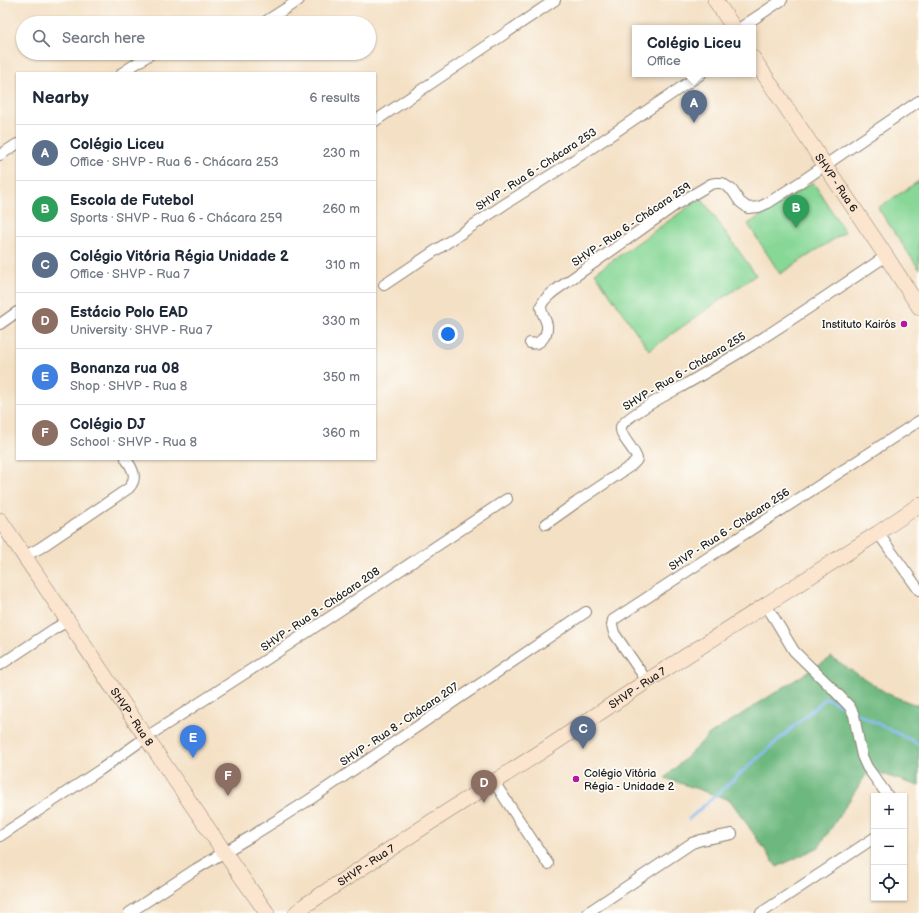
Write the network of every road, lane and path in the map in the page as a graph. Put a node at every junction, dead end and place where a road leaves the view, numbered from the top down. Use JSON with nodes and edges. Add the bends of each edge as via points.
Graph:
{"nodes":[{"id":1,"x":299,"y":0,"type":"edge"},
{"id":2,"x":555,"y":0,"type":"edge"},
{"id":3,"x":715,"y":0,"type":"edge"},
{"id":4,"x":782,"y":0,"type":"edge"},
{"id":5,"x":274,"y":16,"type":"edge"},
{"id":6,"x":732,"y":25,"type":"edge"},
{"id":7,"x":744,"y":25,"type":"edge"},
{"id":8,"x":142,"y":60,"type":"edge"},
{"id":9,"x":756,"y":63,"type":"edge"},
{"id":10,"x":124,"y":72,"type":"edge"},
{"id":11,"x":697,"y":77,"type":"edge"},
{"id":12,"x":919,"y":101,"type":"edge"},
{"id":13,"x":376,"y":120,"type":"edge"},
{"id":14,"x":16,"y":145,"type":"edge"},
{"id":15,"x":0,"y":155,"type":"edge"},
{"id":16,"x":824,"y":165,"type":"junction"},
{"id":17,"x":886,"y":256,"type":"junction"},
{"id":18,"x":384,"y":285,"type":"dead end"},
{"id":19,"x":919,"y":307,"type":"edge"},
{"id":20,"x":16,"y":313,"type":"edge"},
{"id":21,"x":0,"y":324,"type":"edge"},
{"id":22,"x":530,"y":343,"type":"dead end"},
{"id":23,"x":919,"y":421,"type":"edge"},
{"id":24,"x":127,"y":460,"type":"edge"},
{"id":25,"x":507,"y":499,"type":"dead end"},
{"id":26,"x":919,"y":504,"type":"edge"},
{"id":27,"x":0,"y":520,"type":"edge"},
{"id":28,"x":546,"y":524,"type":"dead end"},
{"id":29,"x":878,"y":532,"type":"junction"},
{"id":30,"x":25,"y":556,"type":"junction"},
{"id":31,"x":919,"y":590,"type":"edge"},
{"id":32,"x":766,"y":605,"type":"junction"},
{"id":33,"x":586,"y":612,"type":"dead end"},
{"id":34,"x":68,"y":621,"type":"junction"},
{"id":35,"x":0,"y":665,"type":"edge"},
{"id":36,"x":647,"y":681,"type":"junction"},
{"id":37,"x":145,"y":738,"type":"junction"},
{"id":38,"x":494,"y":782,"type":"junction"},
{"id":39,"x":886,"y":793,"type":"edge"},
{"id":40,"x":732,"y":834,"type":"dead end"},
{"id":41,"x":0,"y":836,"type":"edge"},
{"id":42,"x":871,"y":840,"type":"edge"},
{"id":43,"x":223,"y":852,"type":"junction"},
{"id":44,"x":548,"y":864,"type":"dead end"},
{"id":45,"x":129,"y":913,"type":"edge"},
{"id":46,"x":267,"y":913,"type":"edge"},
{"id":47,"x":296,"y":913,"type":"edge"},
{"id":48,"x":587,"y":913,"type":"edge"},
{"id":49,"x":761,"y":913,"type":"edge"}],
"edges":[{"from":1,"to":5,"type":"street"},
{"from":2,"to":13,"type":"street"},
{"from":3,"to":6,"type":"street"},
{"from":4,"to":7,"type":"street"},
{"from":8,"to":10,"type":"street"},
{"from":9,"to":16,"type":"street","name":"SHVP - Rua 6"},
{"from":11,"to":18,"type":"street","name":"SHVP - Rua 6 - Chácara 253"},
{"from":12,"to":16,"type":"street","name":"SHVP - Rua 6 - Chácara 259"},
{"from":14,"to":15,"type":"street"},
{"from":16,"to":17,"type":"street","name":"SHVP - Rua 6"},
{"from":16,"to":22,"type":"street","name":"SHVP - Rua 6 - Chácara 259","via":[[759,207],[748,208],[722,183],[711,184],[677,204],[547,297],[541,305],[547,325],[544,336],[538,343]]},
{"from":17,"to":19,"type":"street","name":"SHVP - Rua 6"},
{"from":17,"to":28,"type":"street","name":"SHVP - Rua 6 - Chácara 255","via":[[751,345],[625,421],[621,430],[634,451],[636,461]]},
{"from":20,"to":21,"type":"street"},
{"from":23,"to":36,"type":"street","name":"SHVP - Rua 6 - Chácara 256","via":[[614,620],[614,632]]},
{"from":24,"to":30,"type":"street","via":[[134,472],[129,488]]},
{"from":25,"to":37,"type":"street","name":"SHVP - Rua 8 - Chácara 208"},
{"from":26,"to":29,"type":"street","name":"SHVP - Rua 7"},
{"from":27,"to":30,"type":"street","name":"SHVP - Rua 8"},
{"from":29,"to":31,"type":"street"},
{"from":29,"to":32,"type":"street","name":"SHVP - Rua 7"},
{"from":30,"to":34,"type":"street","name":"SHVP - Rua 8"},
{"from":32,"to":36,"type":"street","name":"SHVP - Rua 7"},
{"from":32,"to":39,"type":"street","via":[[794,651],[850,707],[862,756]]},
{"from":33,"to":43,"type":"street","name":"SHVP - Rua 8 - Chácara 207","via":[[309,800]]},
{"from":34,"to":35,"type":"street"},
{"from":34,"to":37,"type":"street","name":"SHVP - Rua 8"},
{"from":36,"to":38,"type":"street","name":"SHVP - Rua 7"},
{"from":37,"to":41,"type":"street","name":"SHVP - Rua 8 - Chácara 208"},
{"from":37,"to":43,"type":"street","name":"SHVP - Rua 8"},
{"from":38,"to":44,"type":"street"},
{"from":38,"to":47,"type":"street","name":"SHVP - Rua 7"},
{"from":40,"to":48,"type":"street","via":[[692,843]]},
{"from":42,"to":49,"type":"street"},
{"from":43,"to":45,"type":"street","name":"SHVP - Rua 8 - Chácara 207"},
{"from":43,"to":46,"type":"street","name":"SHVP - Rua 8"}]}
